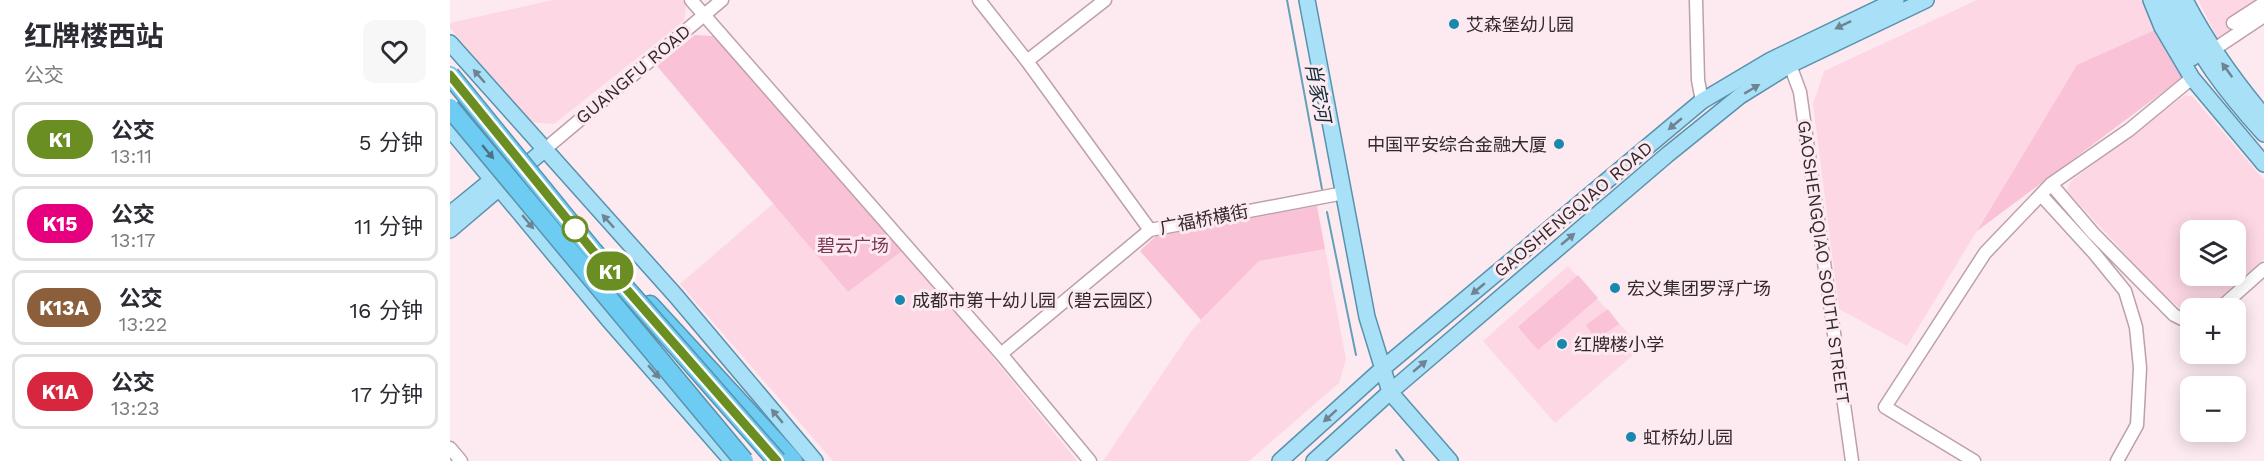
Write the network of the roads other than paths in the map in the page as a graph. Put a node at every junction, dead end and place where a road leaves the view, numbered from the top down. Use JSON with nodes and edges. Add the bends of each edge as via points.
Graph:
{"nodes":[{"id":1,"x":692,"y":0,"type":"edge"},
{"id":2,"x":722,"y":0,"type":"edge"},
{"id":3,"x":979,"y":0,"type":"edge"},
{"id":4,"x":1105,"y":0,"type":"edge"},
{"id":5,"x":1307,"y":0,"type":"edge"},
{"id":6,"x":1696,"y":0,"type":"edge"},
{"id":7,"x":1896,"y":0,"type":"edge"},
{"id":8,"x":1926,"y":0,"type":"edge"},
{"id":9,"x":2151,"y":0,"type":"edge"},
{"id":10,"x":2161,"y":0,"type":"edge"},
{"id":11,"x":2173,"y":0,"type":"edge"},
{"id":12,"x":2185,"y":0,"type":"edge"},
{"id":13,"x":2264,"y":3,"type":"edge"},
{"id":14,"x":703,"y":14,"type":"junction"},
{"id":15,"x":2264,"y":15,"type":"edge"},
{"id":16,"x":2233,"y":23,"type":"dead end"},
{"id":17,"x":450,"y":43,"type":"edge"},
{"id":18,"x":2213,"y":50,"type":"junction"},
{"id":19,"x":1027,"y":61,"type":"junction"},
{"id":20,"x":1790,"y":66,"type":"junction"},
{"id":21,"x":450,"y":75,"type":"edge"},
{"id":22,"x":2192,"y":78,"type":"junction"},
{"id":23,"x":1702,"y":101,"type":"junction"},
{"id":24,"x":450,"y":108,"type":"edge"},
{"id":25,"x":2264,"y":116,"type":"edge"},
{"id":26,"x":450,"y":129,"type":"edge"},
{"id":27,"x":2264,"y":134,"type":"edge"},
{"id":28,"x":2264,"y":149,"type":"edge"},
{"id":29,"x":544,"y":150,"type":"junction"},
{"id":30,"x":2264,"y":164,"type":"edge"},
{"id":31,"x":496,"y":184,"type":"junction"},
{"id":32,"x":2051,"y":184,"type":"junction"},
{"id":33,"x":1344,"y":193,"type":"junction"},
{"id":34,"x":2041,"y":195,"type":"junction"},
{"id":35,"x":450,"y":214,"type":"edge"},
{"id":36,"x":450,"y":230,"type":"edge"},
{"id":37,"x":1150,"y":230,"type":"junction"},
{"id":38,"x":593,"y":251,"type":"junction"},
{"id":39,"x":2264,"y":269,"type":"edge"},
{"id":40,"x":2231,"y":298,"type":"edge"},
{"id":41,"x":2180,"y":318,"type":"edge"},
{"id":42,"x":1001,"y":354,"type":"junction"},
{"id":43,"x":1382,"y":369,"type":"junction"},
{"id":44,"x":1390,"y":392,"type":"junction"},
{"id":45,"x":450,"y":448,"type":"edge"},
{"id":46,"x":461,"y":461,"type":"edge"},
{"id":47,"x":732,"y":461,"type":"edge"},
{"id":48,"x":744,"y":461,"type":"edge"},
{"id":49,"x":777,"y":461,"type":"edge"},
{"id":50,"x":793,"y":461,"type":"edge"},
{"id":51,"x":815,"y":461,"type":"edge"},
{"id":52,"x":1090,"y":461,"type":"edge"},
{"id":53,"x":1280,"y":461,"type":"edge"},
{"id":54,"x":1314,"y":461,"type":"edge"},
{"id":55,"x":1450,"y":461,"type":"edge"},
{"id":56,"x":1852,"y":461,"type":"edge"},
{"id":57,"x":1974,"y":461,"type":"edge"},
{"id":58,"x":2117,"y":461,"type":"edge"}],
"edges":[{"from":1,"to":14,"type":"street"},
{"from":2,"to":14,"type":"street","name":"GUANGFU ROAD"},
{"from":3,"to":19,"type":"street"},
{"from":4,"to":19,"type":"street"},
{"from":5,"to":33,"type":"main road"},
{"from":6,"to":23,"type":"street"},
{"from":7,"to":23,"type":"main road","name":"GAOSHENGQIAO ROAD","one_way":true,"via":[[1771,60]]},
{"from":8,"to":20,"type":"main road","name":"GAOSHENGQIAO ROAD"},
{"from":9,"to":22,"type":"main road"},
{"from":10,"to":28,"type":"main road","via":[[2196,67]]},
{"from":11,"to":27,"type":"main road","via":[[2204,61],[2228,95]]},
{"from":12,"to":18,"type":"main road"},
{"from":13,"to":16,"type":"street"},
{"from":14,"to":29,"type":"street","name":"GUANGFU ROAD"},
{"from":14,"to":42,"type":"street"},
{"from":15,"to":18,"type":"street"},
{"from":29,"to":17,"type":"main road","one_way":true},
{"from":25,"to":18,"type":"main road","one_way":true},
{"from":19,"to":37,"type":"street"},
{"from":44,"to":20,"type":"main road","name":"GAOSHENGQIAO ROAD","one_way":true,"via":[[1667,155],[1740,96]]},
{"from":20,"to":56,"type":"street","name":"GAOSHENGQIAO SOUTH STREET","via":[[1800,92]]},
{"from":21,"to":38,"type":"highway","bridge":true},
{"from":22,"to":30,"type":"main road"},
{"from":22,"to":32,"type":"street","via":[[2129,130]]},
{"from":23,"to":43,"type":"main road","name":"GAOSHENGQIAO ROAD","one_way":true},
{"from":24,"to":48,"type":"highway","one_way":true,"bridge":true},
{"from":26,"to":31,"type":"main road"},
{"from":29,"to":31,"type":"main road"},
{"from":51,"to":29,"type":"main road","one_way":true,"via":[[676,296]]},
{"from":31,"to":35,"type":"main road"},
{"from":31,"to":36,"type":"main road"},
{"from":31,"to":47,"type":"main road","one_way":true},
{"from":32,"to":34,"type":"street"},
{"from":32,"to":41,"type":"street","via":[[2093,233]]},
{"from":33,"to":37,"type":"street","name":"广福桥横街"},
{"from":33,"to":43,"type":"main road","via":[[1366,317]]},
{"from":34,"to":57,"type":"street","via":[[1985,253],[1885,407]]},
{"from":34,"to":58,"type":"street","via":[[2125,291],[2136,327],[2140,368],[2137,425]]},
{"from":37,"to":42,"type":"street","name":"广福桥横街"},
{"from":38,"to":49,"type":"highway","bridge":true},
{"from":38,"to":50,"type":"highway","bridge":true,"via":[[665,320]]},
{"from":39,"to":40,"type":"street"},
{"from":42,"to":52,"type":"street"},
{"from":43,"to":44,"type":"main road"},
{"from":43,"to":53,"type":"main road","name":"GAOSHENGQIAO ROAD","one_way":true},
{"from":44,"to":54,"type":"main road","name":"GAOSHENGQIAO ROAD"},
{"from":44,"to":55,"type":"main road"},
{"from":45,"to":46,"type":"street"}]}
